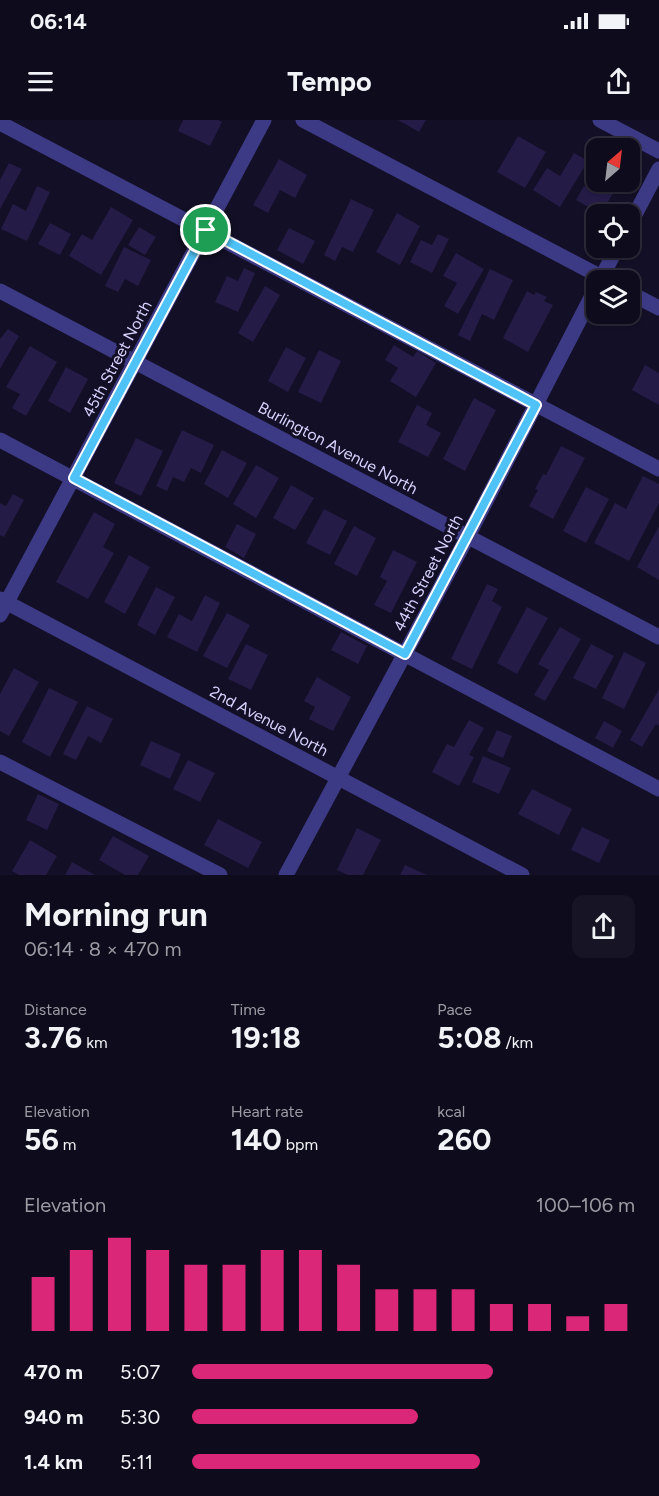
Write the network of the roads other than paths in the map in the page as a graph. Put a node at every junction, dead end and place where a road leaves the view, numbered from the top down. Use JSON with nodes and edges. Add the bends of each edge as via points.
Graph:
{"nodes":[{"id":1,"x":264,"y":120,"type":"edge"},
{"id":2,"x":303,"y":120,"type":"edge"},
{"id":3,"x":600,"y":120,"type":"edge"},
{"id":4,"x":0,"y":123,"type":"edge"},
{"id":5,"x":659,"y":151,"type":"edge"},
{"id":6,"x":659,"y":169,"type":"edge"},
{"id":7,"x":640,"y":205,"type":"edge"},
{"id":8,"x":206,"y":230,"type":"junction"},
{"id":9,"x":586,"y":273,"type":"edge"},
{"id":10,"x":0,"y":291,"type":"edge"},
{"id":11,"x":640,"y":298,"type":"edge"},
{"id":12,"x":659,"y":308,"type":"edge"},
{"id":13,"x":586,"y":310,"type":"edge"},
{"id":14,"x":136,"y":362,"type":"junction"},
{"id":15,"x":536,"y":405,"type":"junction"},
{"id":16,"x":0,"y":440,"type":"edge"},
{"id":17,"x":659,"y":469,"type":"edge"},
{"id":18,"x":74,"y":478,"type":"junction"},
{"id":19,"x":468,"y":536,"type":"junction"},
{"id":20,"x":2,"y":605,"type":"edge"},
{"id":21,"x":659,"y":637,"type":"edge"},
{"id":22,"x":405,"y":654,"type":"junction"},
{"id":23,"x":0,"y":762,"type":"edge"},
{"id":24,"x":338,"y":778,"type":"junction"},
{"id":25,"x":659,"y":789,"type":"edge"},
{"id":26,"x":220,"y":875,"type":"edge"},
{"id":27,"x":286,"y":875,"type":"edge"},
{"id":28,"x":522,"y":875,"type":"edge"}],
"edges":[{"from":1,"to":8,"type":"street","name":"45th Street North"},
{"from":2,"to":9,"type":"street"},
{"from":3,"to":5,"type":"street"},
{"from":4,"to":8,"type":"street"},
{"from":6,"to":7,"type":"street"},
{"from":8,"to":14,"type":"street","name":"45th Street North"},
{"from":8,"to":15,"type":"street"},
{"from":10,"to":14,"type":"street","name":"Burlington Avenue North"},
{"from":11,"to":12,"type":"street"},
{"from":13,"to":15,"type":"street","name":"44th Street North"},
{"from":14,"to":18,"type":"street","name":"45th Street North"},
{"from":14,"to":19,"type":"street","name":"Burlington Avenue North"},
{"from":15,"to":17,"type":"street"},
{"from":15,"to":19,"type":"street","name":"44th Street North"},
{"from":16,"to":18,"type":"street"},
{"from":18,"to":20,"type":"street","name":"45th Street North"},
{"from":18,"to":22,"type":"street"},
{"from":19,"to":21,"type":"street","name":"Burlington Avenue North"},
{"from":19,"to":22,"type":"street","name":"44th Street North"},
{"from":20,"to":24,"type":"street","name":"2nd Avenue North"},
{"from":22,"to":24,"type":"street","name":"44th Street North"},
{"from":22,"to":25,"type":"street"},
{"from":23,"to":26,"type":"street"},
{"from":24,"to":27,"type":"street","name":"44th Street North"},
{"from":24,"to":28,"type":"street","name":"2nd Avenue North"}]}
